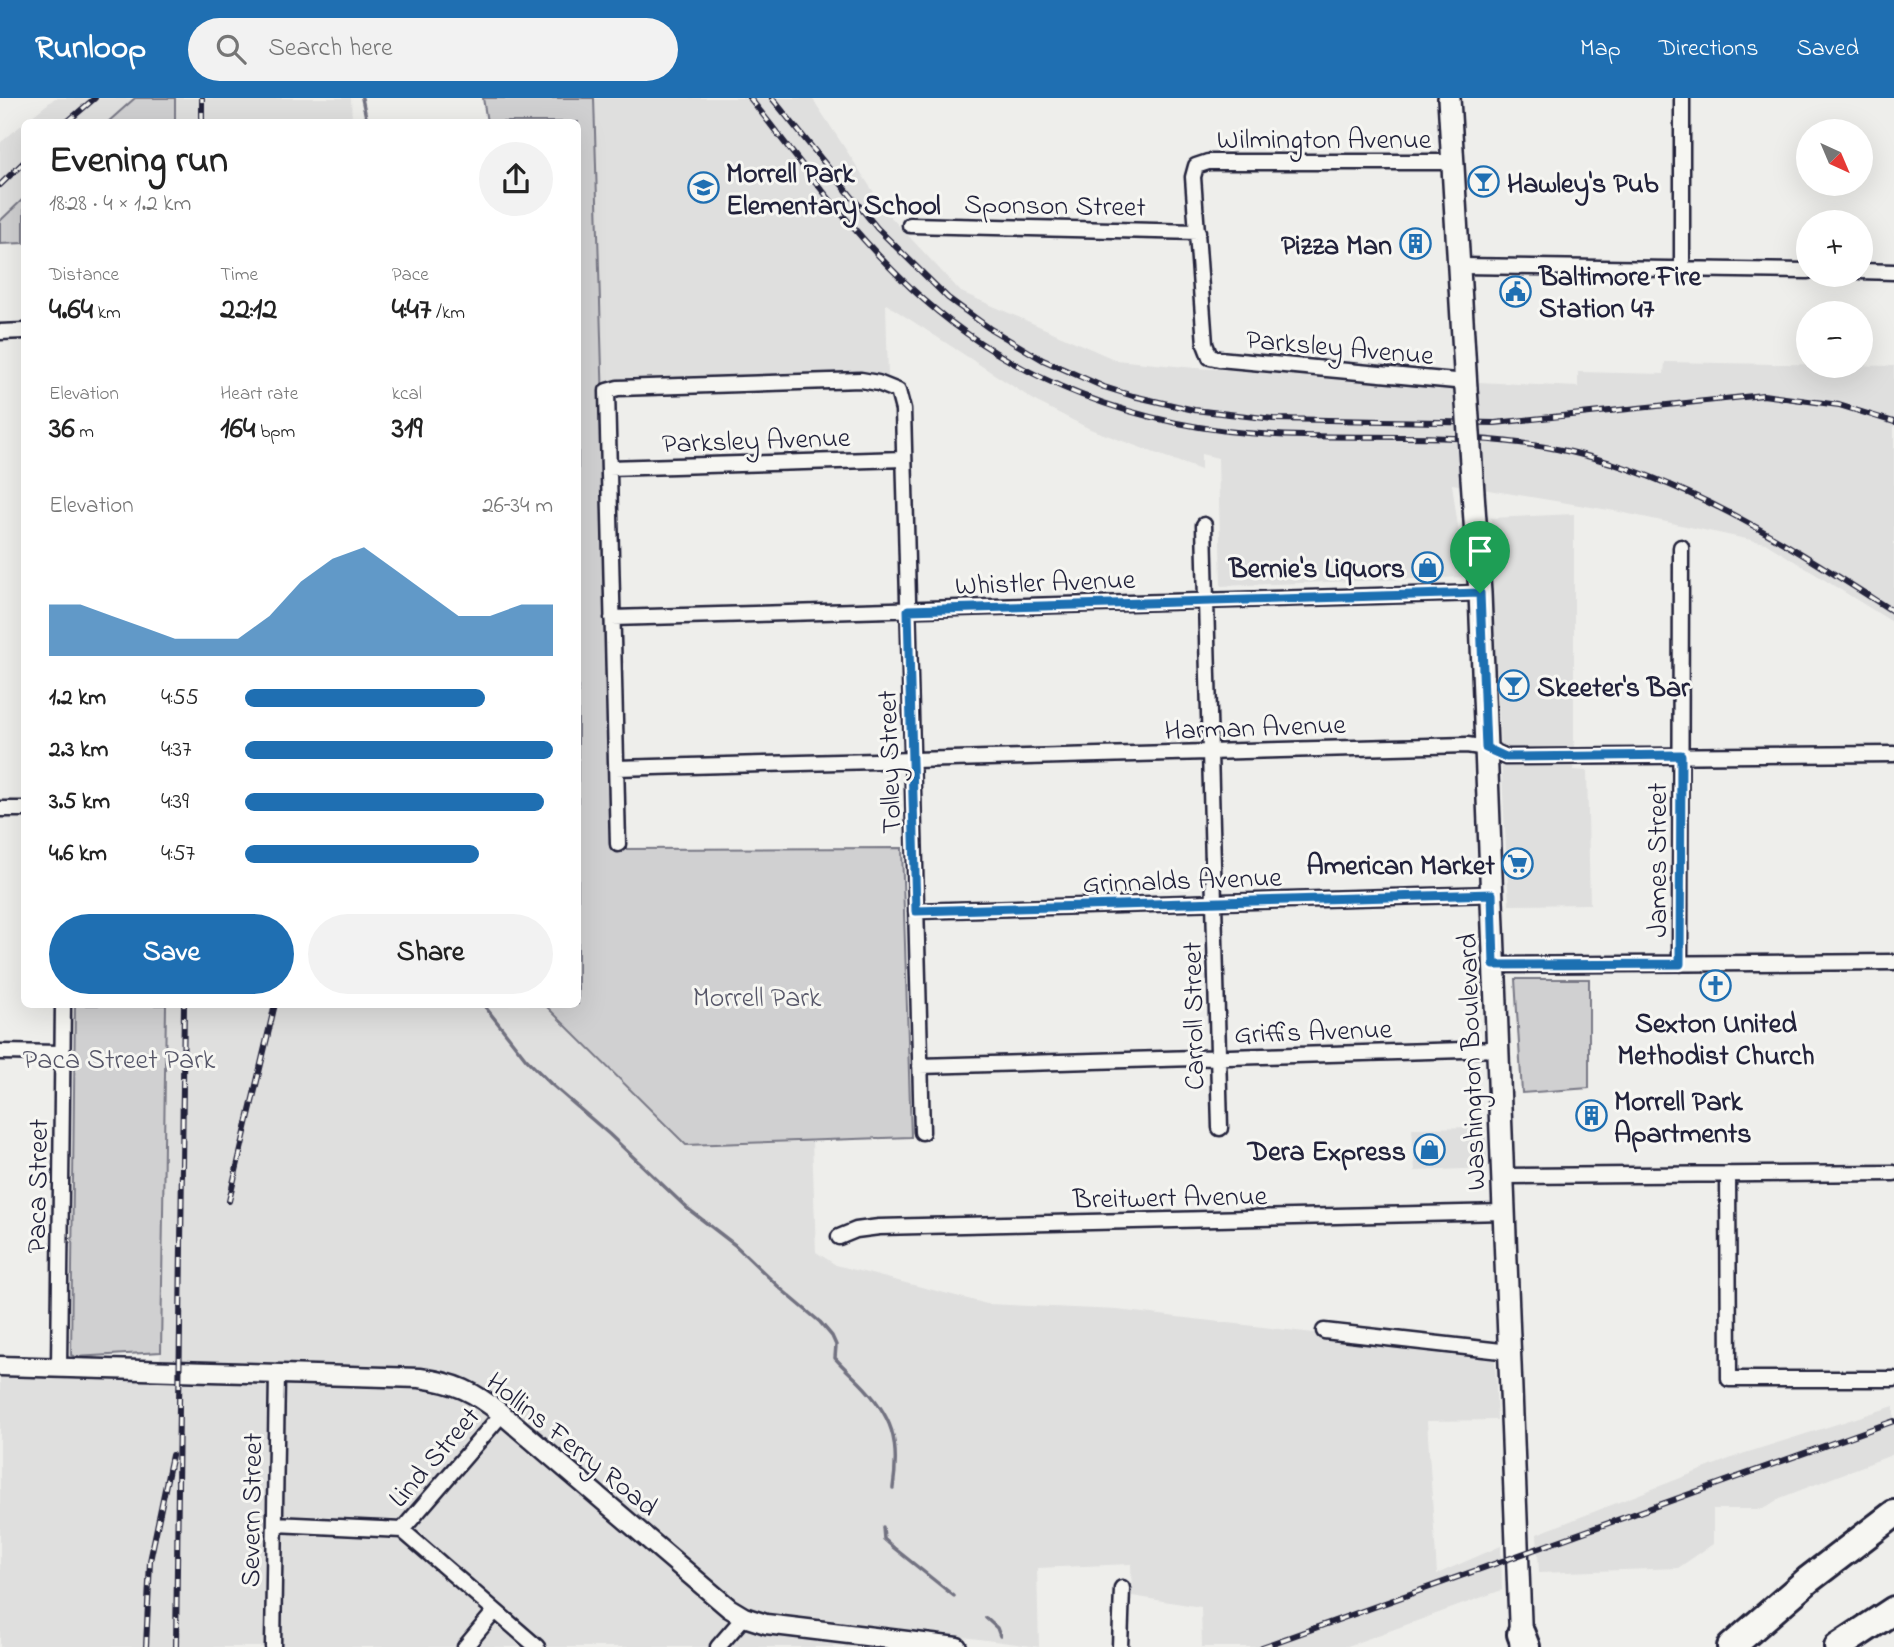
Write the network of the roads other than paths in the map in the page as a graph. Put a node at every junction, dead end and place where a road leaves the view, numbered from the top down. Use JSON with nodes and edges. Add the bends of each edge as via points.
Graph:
{"nodes":[{"id":1,"x":1449,"y":98,"type":"edge"},
{"id":2,"x":1682,"y":98,"type":"edge"},
{"id":3,"x":1453,"y":162,"type":"junction"},
{"id":4,"x":910,"y":225,"type":"dead end"},
{"id":5,"x":1198,"y":232,"type":"junction"},
{"id":6,"x":1460,"y":266,"type":"junction"},
{"id":7,"x":1682,"y":269,"type":"junction"},
{"id":8,"x":1796,"y":271,"type":"edge"},
{"id":9,"x":1873,"y":271,"type":"edge"},
{"id":10,"x":1894,"y":272,"type":"edge"},
{"id":11,"x":21,"y":331,"type":"edge"},
{"id":12,"x":0,"y":332,"type":"edge"},
{"id":13,"x":1466,"y":385,"type":"junction"},
{"id":14,"x":904,"y":459,"type":"junction"},
{"id":15,"x":608,"y":468,"type":"junction"},
{"id":16,"x":1204,"y":525,"type":"dead end"},
{"id":17,"x":1681,"y":547,"type":"dead end"},
{"id":18,"x":1480,"y":593,"type":"junction"},
{"id":19,"x":1206,"y":601,"type":"junction"},
{"id":20,"x":908,"y":610,"type":"junction"},
{"id":21,"x":612,"y":618,"type":"junction"},
{"id":22,"x":1486,"y":748,"type":"junction"},
{"id":23,"x":1210,"y":752,"type":"junction"},
{"id":24,"x":1894,"y":754,"type":"edge"},
{"id":25,"x":1681,"y":755,"type":"junction"},
{"id":26,"x":912,"y":760,"type":"junction"},
{"id":27,"x":616,"y":768,"type":"junction"},
{"id":28,"x":0,"y":809,"type":"edge"},
{"id":29,"x":21,"y":809,"type":"edge"},
{"id":30,"x":618,"y":844,"type":"dead end"},
{"id":31,"x":1492,"y":894,"type":"junction"},
{"id":32,"x":1214,"y":903,"type":"junction"},
{"id":33,"x":916,"y":911,"type":"junction"},
{"id":34,"x":1894,"y":962,"type":"edge"},
{"id":35,"x":1680,"y":964,"type":"junction"},
{"id":36,"x":1494,"y":965,"type":"junction"},
{"id":37,"x":63,"y":1008,"type":"edge"},
{"id":38,"x":1498,"y":1049,"type":"junction"},
{"id":39,"x":0,"y":1052,"type":"edge"},
{"id":40,"x":62,"y":1053,"type":"junction"},
{"id":41,"x":1218,"y":1058,"type":"junction"},
{"id":42,"x":920,"y":1066,"type":"junction"},
{"id":43,"x":1220,"y":1128,"type":"dead end"},
{"id":44,"x":922,"y":1132,"type":"dead end"},
{"id":45,"x":1894,"y":1173,"type":"edge"},
{"id":46,"x":1728,"y":1174,"type":"junction"},
{"id":47,"x":1503,"y":1176,"type":"junction"},
{"id":48,"x":1504,"y":1212,"type":"junction"},
{"id":49,"x":839,"y":1237,"type":"dead end"},
{"id":50,"x":1324,"y":1331,"type":"dead end"},
{"id":51,"x":1510,"y":1352,"type":"junction"},
{"id":52,"x":0,"y":1366,"type":"edge"},
{"id":53,"x":59,"y":1368,"type":"junction"},
{"id":54,"x":277,"y":1374,"type":"junction"},
{"id":55,"x":1894,"y":1379,"type":"edge"},
{"id":56,"x":502,"y":1414,"type":"junction"},
{"id":57,"x":1894,"y":1514,"type":"edge"},
{"id":58,"x":275,"y":1524,"type":"junction"},
{"id":59,"x":402,"y":1530,"type":"junction"},
{"id":60,"x":1122,"y":1588,"type":"dead end"},
{"id":61,"x":1894,"y":1610,"type":"edge"},
{"id":62,"x":495,"y":1611,"type":"junction"},
{"id":63,"x":744,"y":1617,"type":"junction"},
{"id":64,"x":1737,"y":1642,"type":"edge"},
{"id":65,"x":1523,"y":1643,"type":"edge"},
{"id":66,"x":913,"y":1644,"type":"edge"},
{"id":67,"x":272,"y":1647,"type":"edge"},
{"id":68,"x":465,"y":1647,"type":"edge"},
{"id":69,"x":537,"y":1647,"type":"edge"},
{"id":70,"x":718,"y":1647,"type":"edge"},
{"id":71,"x":957,"y":1647,"type":"edge"},
{"id":72,"x":1120,"y":1647,"type":"edge"},
{"id":73,"x":1838,"y":1647,"type":"edge"}],
"edges":[{"from":1,"to":3,"type":"main road","name":"Washington Boulevard"},
{"from":2,"to":7,"type":"street"},
{"from":3,"to":5,"type":"street","name":"Wilmington Avenue","via":[[1208,162],[1196,166],[1193,177]]},
{"from":3,"to":6,"type":"main road","name":"Washington Boulevard"},
{"from":4,"to":5,"type":"street","name":"Sponson Street"},
{"from":5,"to":13,"type":"street","name":"Parksley Avenue","via":[[1205,344],[1210,357]]},
{"from":6,"to":7,"type":"street"},
{"from":6,"to":13,"type":"main road","name":"Washington Boulevard"},
{"from":7,"to":8,"type":"street"},
{"from":9,"to":10,"type":"street"},
{"from":11,"to":12,"type":"street"},
{"from":13,"to":18,"type":"main road","name":"Washington Boulevard","bridge":true},
{"from":14,"to":15,"type":"street","name":"Parksley Avenue"},
{"from":14,"to":15,"type":"street","name":"Tolley Street","via":[[898,391],[861,380],[607,391]]},
{"from":14,"to":20,"type":"street","name":"Tolley Street"},
{"from":15,"to":21,"type":"street"},
{"from":16,"to":19,"type":"street","name":"Carroll Street"},
{"from":17,"to":25,"type":"street","name":"James Street"},
{"from":18,"to":19,"type":"street","name":"Whistler Avenue"},
{"from":18,"to":22,"type":"main road","name":"Washington Boulevard"},
{"from":19,"to":20,"type":"street","name":"Whistler Avenue"},
{"from":19,"to":23,"type":"street","name":"Carroll Street"},
{"from":20,"to":21,"type":"street","name":"Whistler Avenue"},
{"from":20,"to":26,"type":"street","name":"Tolley Street"},
{"from":21,"to":27,"type":"street"},
{"from":22,"to":23,"type":"street","name":"Harman Avenue"},
{"from":22,"to":25,"type":"street","name":"Harman Avenue","via":[[1506,757]]},
{"from":22,"to":31,"type":"main road","name":"Washington Boulevard"},
{"from":23,"to":26,"type":"street","name":"Harman Avenue"},
{"from":23,"to":32,"type":"street","name":"Carroll Street"},
{"from":24,"to":25,"type":"street","name":"Harman Avenue"},
{"from":25,"to":35,"type":"street","name":"James Street"},
{"from":26,"to":27,"type":"street","name":"Harman Avenue"},
{"from":26,"to":33,"type":"street","name":"Tolley Street"},
{"from":27,"to":30,"type":"street"},
{"from":28,"to":29,"type":"street"},
{"from":31,"to":32,"type":"street","name":"Grinnalds Avenue"},
{"from":31,"to":36,"type":"main road","name":"Washington Boulevard"},
{"from":32,"to":33,"type":"street","name":"Grinnalds Avenue"},
{"from":32,"to":41,"type":"street","name":"Carroll Street"},
{"from":33,"to":42,"type":"street","name":"Tolley Street"},
{"from":34,"to":35,"type":"street"},
{"from":35,"to":36,"type":"street"},
{"from":36,"to":38,"type":"main road","name":"Washington Boulevard"},
{"from":37,"to":40,"type":"street","name":"Paca Street"},
{"from":38,"to":41,"type":"street","name":"Griffis Avenue"},
{"from":38,"to":47,"type":"main road","name":"Washington Boulevard"},
{"from":39,"to":40,"type":"street"},
{"from":40,"to":53,"type":"street","name":"Paca Street"},
{"from":41,"to":42,"type":"street","name":"Griffis Avenue"},
{"from":41,"to":43,"type":"street","name":"Carroll Street"},
{"from":42,"to":44,"type":"street","name":"Tolley Street"},
{"from":45,"to":46,"type":"street"},
{"from":46,"to":47,"type":"street"},
{"from":46,"to":55,"type":"street","via":[[1729,1378]]},
{"from":47,"to":48,"type":"main road","name":"Washington Boulevard"},
{"from":48,"to":49,"type":"street","name":"Breitwert Avenue","via":[[879,1227]]},
{"from":48,"to":51,"type":"main road","name":"Washington Boulevard"},
{"from":50,"to":51,"type":"street"},
{"from":51,"to":65,"type":"main road","name":"Washington Boulevard"},
{"from":52,"to":53,"type":"street","name":"Hollins Ferry Road"},
{"from":53,"to":54,"type":"street","name":"Hollins Ferry Road"},
{"from":54,"to":56,"type":"street","name":"Hollins Ferry Road","via":[[442,1381],[476,1394]]},
{"from":54,"to":58,"type":"street","name":"Severn Street"},
{"from":56,"to":59,"type":"street","name":"Lind Street"},
{"from":56,"to":63,"type":"street","name":"Hollins Ferry Road"},
{"from":57,"to":64,"type":"highway"},
{"from":58,"to":59,"type":"street"},
{"from":58,"to":67,"type":"street","name":"Severn Street"},
{"from":59,"to":62,"type":"street"},
{"from":60,"to":72,"type":"street"},
{"from":61,"to":73,"type":"highway"},
{"from":62,"to":68,"type":"street"},
{"from":62,"to":69,"type":"street"},
{"from":63,"to":66,"type":"street","name":"Hollins Ferry Road"},
{"from":63,"to":70,"type":"street"},
{"from":66,"to":71,"type":"street","name":"Hollins Ferry Road"}]}
